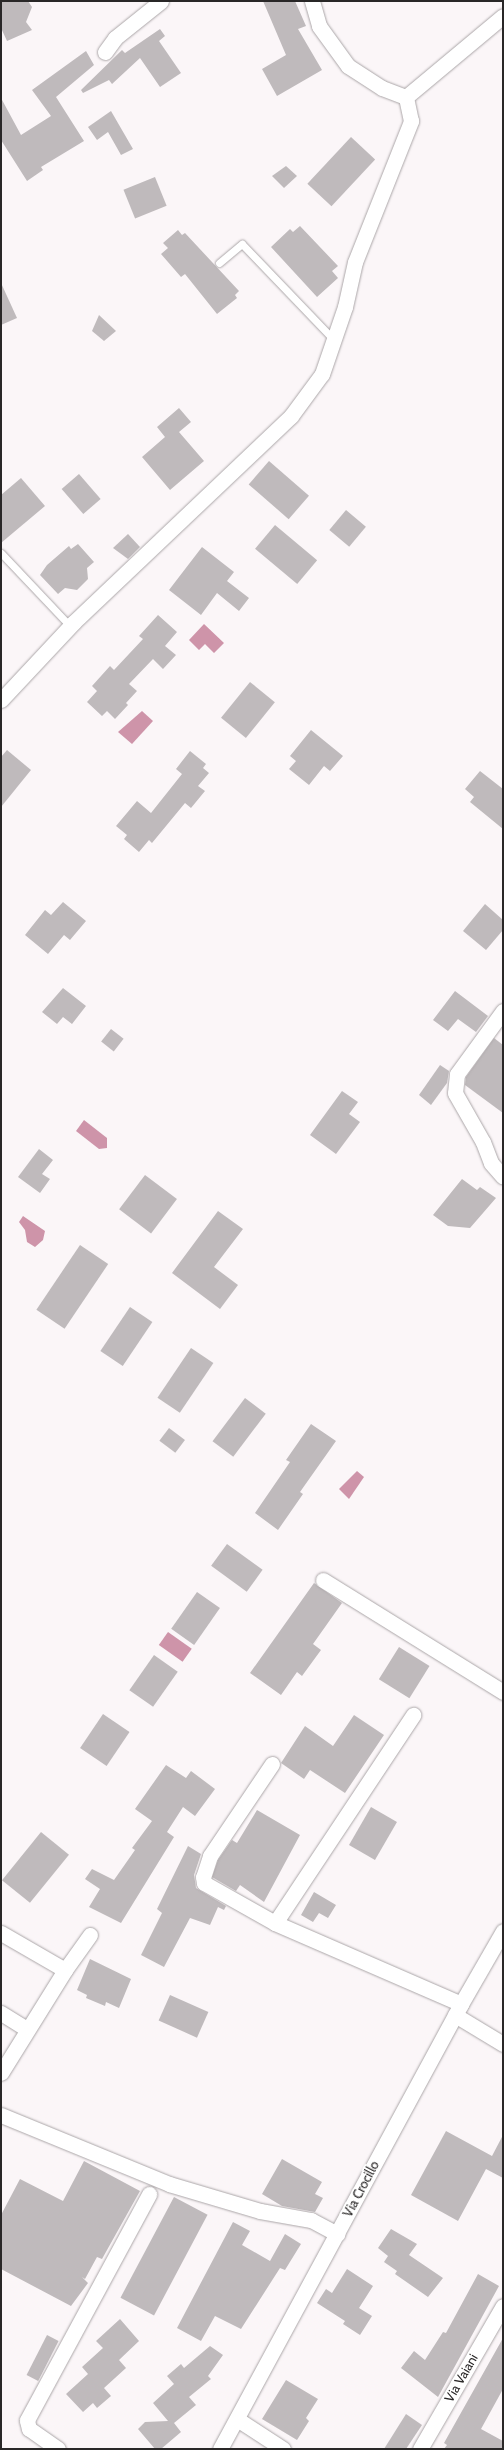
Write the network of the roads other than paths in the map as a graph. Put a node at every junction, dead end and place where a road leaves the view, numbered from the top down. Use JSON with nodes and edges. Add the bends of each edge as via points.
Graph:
{"nodes":[{"id":1,"x":161,"y":1,"type":"edge"},
{"id":2,"x":312,"y":1,"type":"edge"},
{"id":3,"x":503,"y":16,"type":"edge"},
{"id":4,"x":105,"y":52,"type":"dead end"},
{"id":5,"x":406,"y":97,"type":"junction"},
{"id":6,"x":219,"y":263,"type":"dead end"},
{"id":7,"x":334,"y":340,"type":"junction"},
{"id":8,"x":1,"y":553,"type":"edge"},
{"id":9,"x":70,"y":626,"type":"junction"},
{"id":10,"x":1,"y":700,"type":"edge"},
{"id":11,"x":503,"y":1011,"type":"edge"},
{"id":12,"x":503,"y":1177,"type":"edge"},
{"id":13,"x":322,"y":1580,"type":"dead end"},
{"id":14,"x":503,"y":1692,"type":"edge"},
{"id":15,"x":413,"y":1715,"type":"dead end"},
{"id":16,"x":272,"y":1764,"type":"dead end"},
{"id":17,"x":275,"y":1923,"type":"junction"},
{"id":18,"x":503,"y":1931,"type":"edge"},
{"id":19,"x":1,"y":1933,"type":"edge"},
{"id":20,"x":90,"y":1936,"type":"dead end"},
{"id":21,"x":65,"y":1970,"type":"junction"},
{"id":22,"x":458,"y":2009,"type":"junction"},
{"id":23,"x":1,"y":2013,"type":"edge"},
{"id":24,"x":27,"y":2029,"type":"junction"},
{"id":25,"x":503,"y":2044,"type":"edge"},
{"id":26,"x":1,"y":2073,"type":"edge"},
{"id":27,"x":1,"y":2115,"type":"edge"},
{"id":28,"x":149,"y":2194,"type":"dead end"},
{"id":29,"x":337,"y":2234,"type":"junction"},
{"id":30,"x":503,"y":2306,"type":"edge"},
{"id":31,"x":237,"y":2419,"type":"junction"},
{"id":32,"x":58,"y":2449,"type":"edge"},
{"id":33,"x":220,"y":2449,"type":"edge"},
{"id":34,"x":283,"y":2449,"type":"edge"},
{"id":35,"x":420,"y":2449,"type":"edge"}],
"edges":[{"from":1,"to":4,"type":"street","via":[[115,38]]},
{"from":2,"to":5,"type":"street","via":[[319,26],[348,66],[382,88]]},
{"from":3,"to":5,"type":"street"},
{"from":5,"to":7,"type":"street","via":[[411,121],[355,262]]},
{"from":6,"to":7,"type":"lane","via":[[242,244]]},
{"from":7,"to":9,"type":"street","via":[[322,374],[291,416]]},
{"from":8,"to":9,"type":"lane"},
{"from":9,"to":10,"type":"street"},
{"from":11,"to":12,"type":"street","via":[[457,1074],[455,1093],[483,1142],[491,1163]]},
{"from":13,"to":14,"type":"street"},
{"from":15,"to":17,"type":"street"},
{"from":16,"to":17,"type":"street","via":[[210,1856],[203,1877],[204,1883],[210,1889]]},
{"from":17,"to":22,"type":"street"},
{"from":18,"to":22,"type":"street","name":"Via Crocillo"},
{"from":19,"to":21,"type":"street"},
{"from":20,"to":21,"type":"street"},
{"from":21,"to":24,"type":"street"},
{"from":22,"to":25,"type":"street"},
{"from":22,"to":29,"type":"street","name":"Via Crocillo"},
{"from":23,"to":24,"type":"street"},
{"from":24,"to":26,"type":"street"},
{"from":27,"to":29,"type":"street","via":[[169,2184],[260,2212],[311,2220]]},
{"from":28,"to":32,"type":"street","via":[[27,2420],[29,2429]]},
{"from":29,"to":31,"type":"street","name":"Via Crocillo"},
{"from":30,"to":35,"type":"street","name":"Via Vaiani"},
{"from":31,"to":33,"type":"street","name":"Via Crocillo"},
{"from":31,"to":34,"type":"street"}]}
